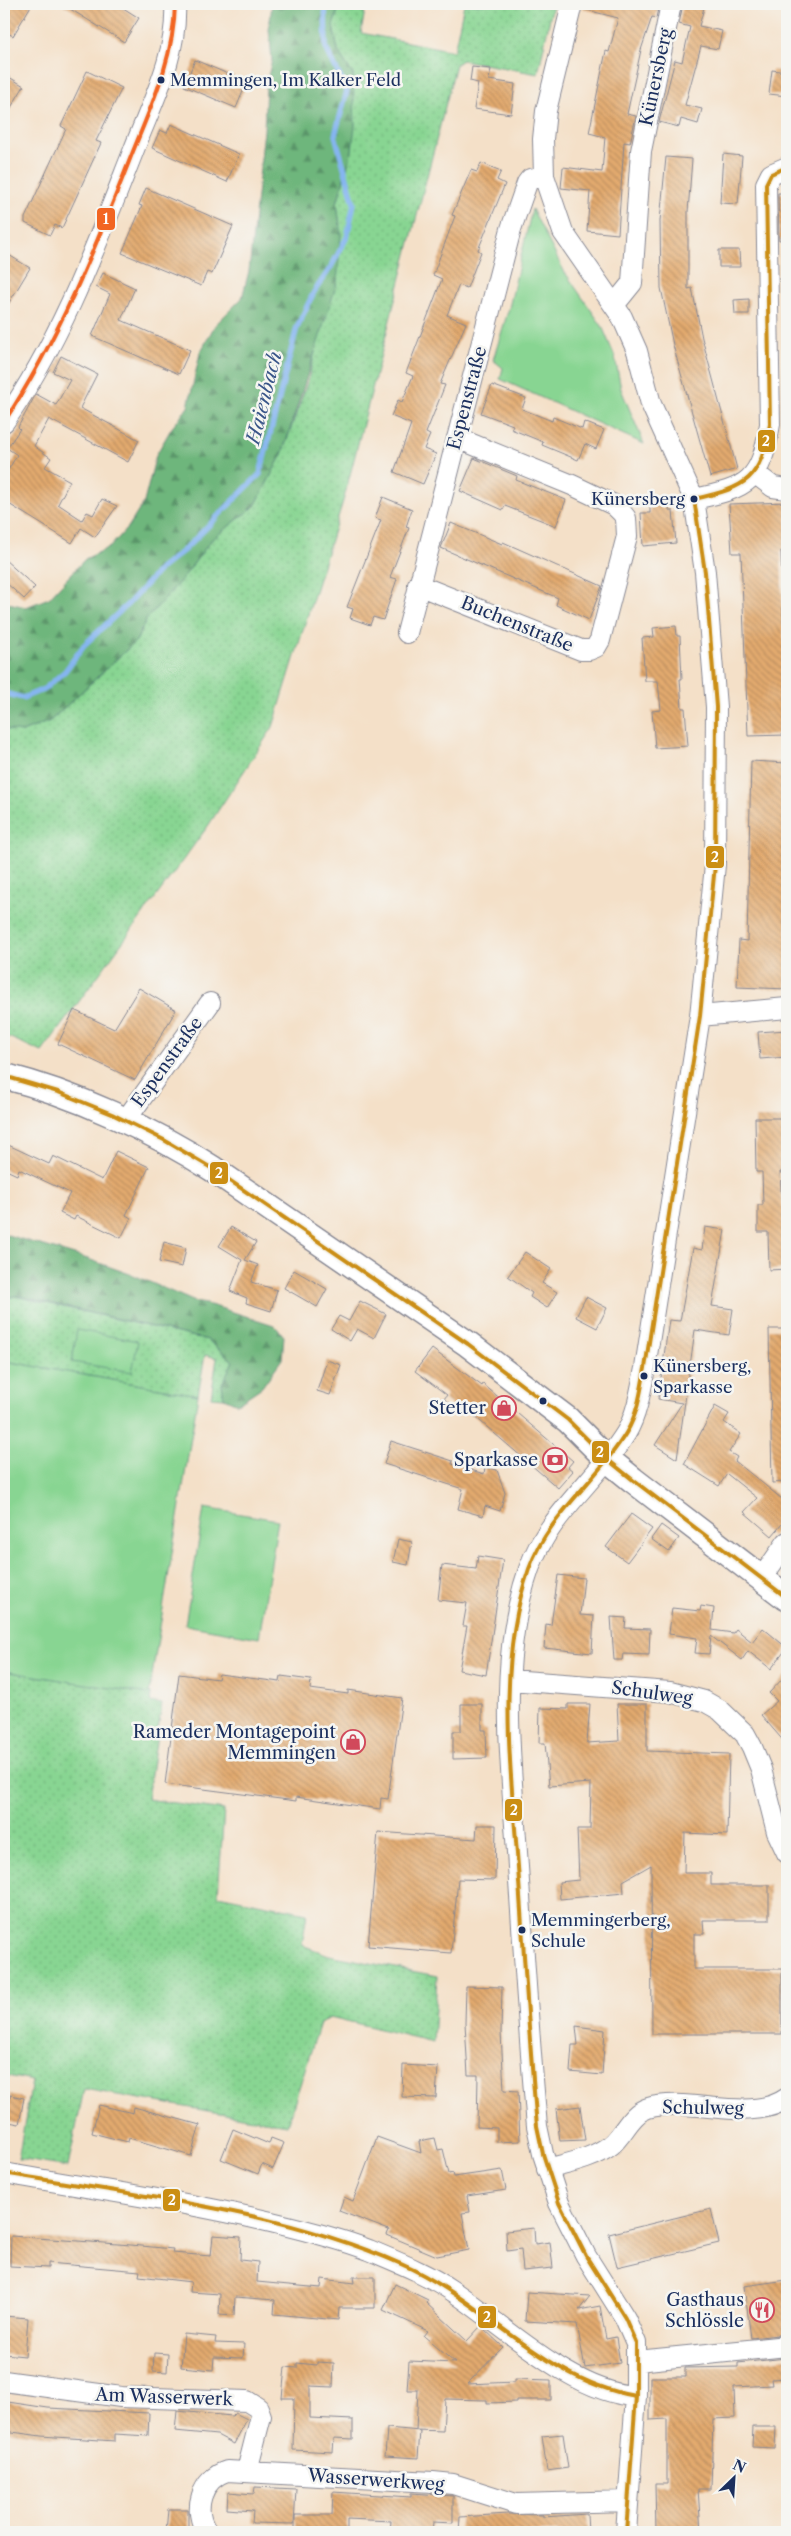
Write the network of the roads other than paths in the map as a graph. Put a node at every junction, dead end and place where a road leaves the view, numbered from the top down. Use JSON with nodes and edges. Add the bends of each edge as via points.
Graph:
{"nodes":[{"id":1,"x":175,"y":4,"type":"edge"},
{"id":2,"x":572,"y":4,"type":"edge"},
{"id":3,"x":671,"y":4,"type":"edge"},
{"id":4,"x":779,"y":171,"type":"edge"},
{"id":5,"x":544,"y":176,"type":"junction"},
{"id":6,"x":615,"y":304,"type":"junction"},
{"id":7,"x":4,"y":422,"type":"edge"},
{"id":8,"x":457,"y":438,"type":"junction"},
{"id":9,"x":756,"y":474,"type":"junction"},
{"id":10,"x":787,"y":489,"type":"edge"},
{"id":11,"x":694,"y":499,"type":"junction"},
{"id":12,"x":418,"y":585,"type":"junction"},
{"id":13,"x":406,"y":633,"type":"dead end"},
{"id":14,"x":210,"y":1003,"type":"dead end"},
{"id":15,"x":787,"y":1008,"type":"edge"},
{"id":16,"x":700,"y":1016,"type":"junction"},
{"id":17,"x":4,"y":1076,"type":"edge"},
{"id":18,"x":125,"y":1121,"type":"junction"},
{"id":19,"x":607,"y":1459,"type":"junction"},
{"id":20,"x":787,"y":1542,"type":"edge"},
{"id":21,"x":761,"y":1579,"type":"junction"},
{"id":22,"x":787,"y":1598,"type":"edge"},
{"id":23,"x":510,"y":1680,"type":"junction"},
{"id":24,"x":787,"y":1853,"type":"edge"},
{"id":25,"x":787,"y":2098,"type":"edge"},
{"id":26,"x":547,"y":2169,"type":"junction"},
{"id":27,"x":4,"y":2173,"type":"edge"},
{"id":28,"x":787,"y":2346,"type":"edge"},
{"id":29,"x":638,"y":2361,"type":"junction"},
{"id":30,"x":4,"y":2381,"type":"edge"},
{"id":31,"x":636,"y":2396,"type":"junction"},
{"id":32,"x":247,"y":2471,"type":"junction"},
{"id":33,"x":628,"y":2501,"type":"junction"},
{"id":34,"x":207,"y":2532,"type":"edge"},
{"id":35,"x":626,"y":2532,"type":"edge"}],
"edges":[{"from":1,"to":7,"type":"street","via":[[176,21],[167,64],[95,252],[36,374]]},
{"from":2,"to":5,"type":"street","via":[[546,111]]},
{"from":3,"to":6,"type":"street","name":"Künersberg","via":[[641,151],[632,283]]},
{"from":4,"to":9,"type":"street","via":[[766,184],[770,424]]},
{"from":5,"to":6,"type":"street","via":[[563,232]]},
{"from":5,"to":8,"type":"street","name":"Espenstraße","via":[[530,179],[524,189]]},
{"from":6,"to":11,"type":"street","via":[[637,350],[650,404],[660,429]]},
{"from":8,"to":12,"type":"street","name":"Espenstraße"},
{"from":8,"to":12,"type":"street","name":"Buchenstraße","via":[[614,505],[626,518],[627,527],[620,570],[600,640],[589,650],[559,643]]},
{"from":9,"to":10,"type":"street","via":[[773,486]]},
{"from":9,"to":11,"type":"street","via":[[727,492]]},
{"from":11,"to":16,"type":"street","via":[[712,650],[717,762],[716,865]]},
{"from":12,"to":13,"type":"street","name":"Espenstraße"},
{"from":14,"to":18,"type":"street","name":"Espenstraße"},
{"from":15,"to":16,"type":"street"},
{"from":16,"to":19,"type":"street","via":[[640,1395],[627,1432]]},
{"from":17,"to":18,"type":"street"},
{"from":18,"to":19,"type":"street","via":[[213,1168],[468,1344],[568,1420]]},
{"from":19,"to":21,"type":"street"},
{"from":19,"to":23,"type":"street","via":[[551,1529],[533,1558],[522,1594]]},
{"from":20,"to":21,"type":"street"},
{"from":21,"to":22,"type":"street"},
{"from":23,"to":24,"type":"street","name":"Schulweg","via":[[670,1692],[689,1696],[720,1710],[745,1734],[752,1747],[777,1832]]},
{"from":23,"to":26,"type":"street","via":[[512,1781],[533,2084],[537,2126]]},
{"from":25,"to":26,"type":"street","name":"Schulweg","via":[[763,2109],[668,2105],[647,2108],[633,2118],[612,2144],[596,2155]]},
{"from":26,"to":29,"type":"street","via":[[570,2225],[632,2331]]},
{"from":27,"to":31,"type":"street","via":[[242,2215],[327,2236],[368,2250],[450,2289],[553,2364],[592,2384],[624,2396]]},
{"from":28,"to":29,"type":"street"},
{"from":29,"to":31,"type":"street"},
{"from":30,"to":32,"type":"street","name":"Am Wasserwerk","via":[[121,2397],[247,2401],[258,2408],[261,2416]]},
{"from":31,"to":33,"type":"street"},
{"from":32,"to":33,"type":"street","name":"Wasserwerkweg","via":[[452,2484],[516,2504]]},
{"from":32,"to":34,"type":"street","name":"Wasserwerkweg","via":[[218,2474],[204,2489],[201,2511]]},
{"from":33,"to":35,"type":"street"}]}
